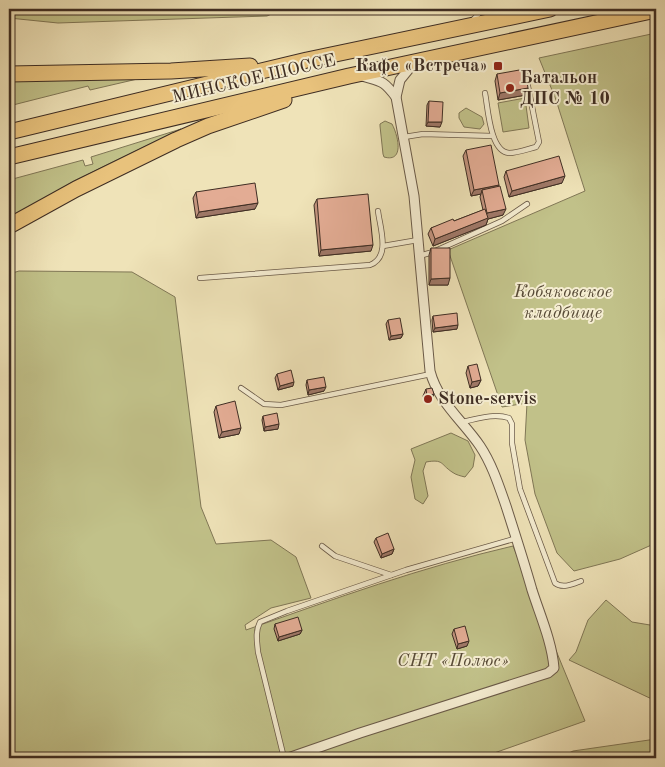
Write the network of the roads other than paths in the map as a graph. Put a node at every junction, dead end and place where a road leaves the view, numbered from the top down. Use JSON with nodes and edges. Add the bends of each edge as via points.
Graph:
{"nodes":[{"id":1,"x":315,"y":9,"type":"edge"},
{"id":2,"x":324,"y":9,"type":"edge"},
{"id":3,"x":483,"y":9,"type":"edge"},
{"id":4,"x":521,"y":9,"type":"edge"},
{"id":5,"x":543,"y":9,"type":"edge"},
{"id":6,"x":550,"y":9,"type":"edge"},
{"id":7,"x":656,"y":10,"type":"edge"},
{"id":8,"x":465,"y":27,"type":"junction"},
{"id":9,"x":307,"y":60,"type":"junction"},
{"id":10,"x":415,"y":62,"type":"junction"},
{"id":11,"x":9,"y":74,"type":"edge"},
{"id":12,"x":353,"y":75,"type":"junction"},
{"id":13,"x":526,"y":76,"type":"edge"},
{"id":14,"x":485,"y":93,"type":"dead end"},
{"id":15,"x":396,"y":97,"type":"junction"},
{"id":16,"x":9,"y":132,"type":"edge"},
{"id":17,"x":404,"y":136,"type":"junction"},
{"id":18,"x":493,"y":136,"type":"junction"},
{"id":19,"x":9,"y":157,"type":"edge"},
{"id":20,"x":527,"y":204,"type":"dead end"},
{"id":21,"x":378,"y":211,"type":"dead end"},
{"id":22,"x":9,"y":226,"type":"edge"},
{"id":23,"x":418,"y":240,"type":"junction"},
{"id":24,"x":383,"y":246,"type":"junction"},
{"id":25,"x":419,"y":256,"type":"junction"},
{"id":26,"x":200,"y":278,"type":"dead end"},
{"id":27,"x":431,"y":374,"type":"junction"},
{"id":28,"x":241,"y":388,"type":"dead end"},
{"id":29,"x":460,"y":422,"type":"junction"},
{"id":30,"x":517,"y":538,"type":"junction"},
{"id":31,"x":322,"y":546,"type":"dead end"},
{"id":32,"x":391,"y":576,"type":"junction"},
{"id":33,"x":581,"y":581,"type":"dead end"},
{"id":34,"x":284,"y":758,"type":"edge"},
{"id":35,"x":288,"y":758,"type":"edge"}],
"edges":[{"from":1,"to":2,"type":"lane"},
{"from":3,"to":8,"type":"lane"},
{"from":4,"to":5,"type":"lane"},
{"from":6,"to":8,"type":"highway","name":"МИНСКОЕ ШОССЕ"},
{"from":7,"to":10,"type":"highway","name":"МИНСКОЕ ШОССЕ"},
{"from":8,"to":9,"type":"highway","name":"МИНСКОЕ ШОССЕ"},
{"from":9,"to":11,"type":"highway","via":[[171,71]]},
{"from":9,"to":16,"type":"highway","name":"МИНСКОЕ ШОССЕ"},
{"from":10,"to":12,"type":"highway","name":"МИНСКОЕ ШОССЕ"},
{"from":10,"to":15,"type":"street","via":[[400,80]]},
{"from":12,"to":15,"type":"street","via":[[384,83]]},
{"from":12,"to":19,"type":"highway","name":"МИНСКОЕ ШОССЕ"},
{"from":12,"to":22,"type":"highway","via":[[208,126],[84,185]]},
{"from":13,"to":18,"type":"lane","via":[[538,145],[507,153]]},
{"from":14,"to":18,"type":"lane"},
{"from":15,"to":17,"type":"street"},
{"from":17,"to":18,"type":"lane"},
{"from":17,"to":23,"type":"street"},
{"from":20,"to":25,"type":"lane","via":[[502,221]]},
{"from":21,"to":24,"type":"lane"},
{"from":23,"to":24,"type":"lane"},
{"from":23,"to":25,"type":"street"},
{"from":24,"to":26,"type":"lane","via":[[377,262],[370,265]]},
{"from":25,"to":27,"type":"street"},
{"from":27,"to":28,"type":"lane","via":[[282,405],[264,404]]},
{"from":27,"to":29,"type":"street","via":[[439,394]]},
{"from":29,"to":30,"type":"street","via":[[480,446],[490,465]]},
{"from":29,"to":33,"type":"lane","via":[[490,416],[509,418],[520,488],[555,583],[565,586]]},
{"from":30,"to":32,"type":"lane"},
{"from":30,"to":35,"type":"street","via":[[548,640],[553,670]]},
{"from":31,"to":32,"type":"lane","via":[[335,556]]},
{"from":32,"to":34,"type":"lane","via":[[260,622],[256,637],[258,652]]}]}
